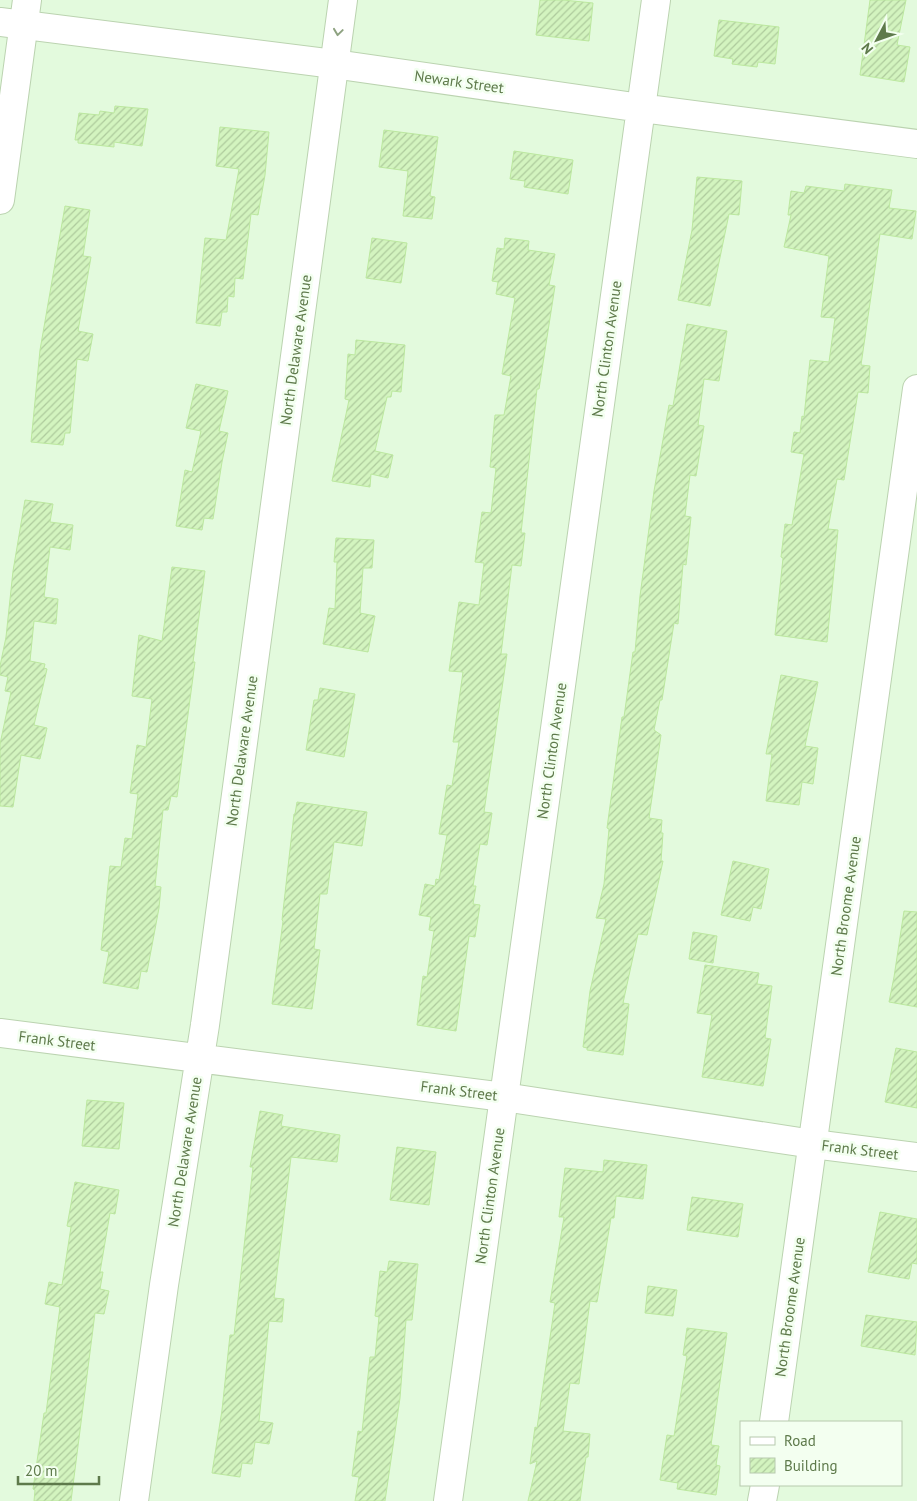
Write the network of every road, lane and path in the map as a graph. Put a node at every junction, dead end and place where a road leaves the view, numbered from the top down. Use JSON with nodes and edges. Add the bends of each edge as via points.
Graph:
{"nodes":[{"id":1,"x":343,"y":0,"type":"edge"},
{"id":2,"x":656,"y":0,"type":"edge"},
{"id":3,"x":17,"y":16,"type":"edge"},
{"id":4,"x":334,"y":64,"type":"junction"},
{"id":5,"x":641,"y":108,"type":"junction"},
{"id":6,"x":917,"y":144,"type":"edge"},
{"id":7,"x":0,"y":200,"type":"edge"},
{"id":8,"x":917,"y":389,"type":"edge"},
{"id":9,"x":0,"y":1034,"type":"edge"},
{"id":10,"x":200,"y":1058,"type":"junction"},
{"id":11,"x":504,"y":1097,"type":"junction"},
{"id":12,"x":813,"y":1144,"type":"junction"},
{"id":13,"x":917,"y":1157,"type":"edge"},
{"id":14,"x":774,"y":1421,"type":"edge"},
{"id":15,"x":765,"y":1486,"type":"edge"},
{"id":16,"x":134,"y":1501,"type":"edge"},
{"id":17,"x":448,"y":1501,"type":"edge"},
{"id":18,"x":762,"y":1501,"type":"edge"}],
"edges":[{"from":1,"to":4,"type":"street","name":"North Delaware Avenue","one_way":true},
{"from":2,"to":5,"type":"street","name":"North Clinton Avenue"},
{"from":3,"to":4,"type":"street","name":"Newark Street"},
{"from":3,"to":7,"type":"street"},
{"from":4,"to":5,"type":"street","name":"Newark Street"},
{"from":4,"to":10,"type":"street","name":"North Delaware Avenue"},
{"from":5,"to":6,"type":"street","name":"Newark Street"},
{"from":5,"to":11,"type":"street","name":"North Clinton Avenue"},
{"from":8,"to":12,"type":"street","name":"North Broome Avenue"},
{"from":9,"to":10,"type":"street","name":"Frank Street"},
{"from":10,"to":11,"type":"street","name":"Frank Street"},
{"from":10,"to":16,"type":"street","name":"North Delaware Avenue"},
{"from":11,"to":12,"type":"street","name":"Frank Street"},
{"from":11,"to":17,"type":"street","name":"North Clinton Avenue"},
{"from":12,"to":13,"type":"street","name":"Frank Street"},
{"from":12,"to":14,"type":"street","name":"North Broome Avenue"},
{"from":15,"to":18,"type":"street"}]}
